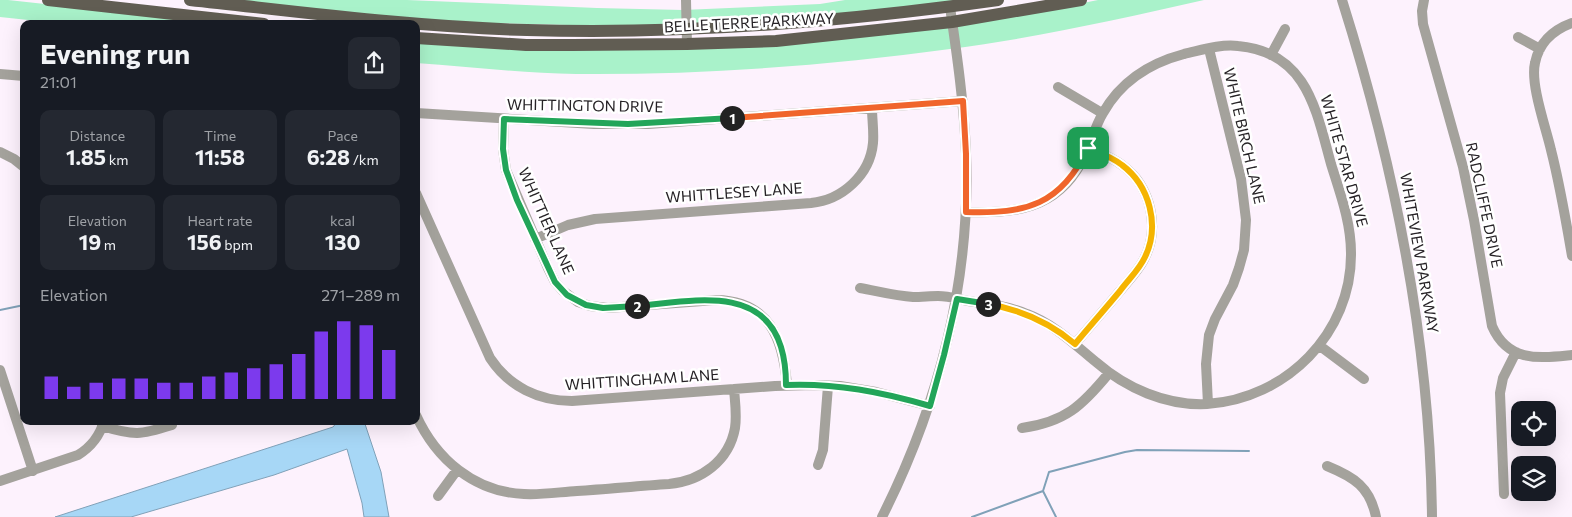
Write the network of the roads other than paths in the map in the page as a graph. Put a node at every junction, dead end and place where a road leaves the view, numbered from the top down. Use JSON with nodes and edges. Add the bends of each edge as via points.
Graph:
{"nodes":[{"id":1,"x":48,"y":0,"type":"edge"},
{"id":2,"x":190,"y":0,"type":"edge"},
{"id":3,"x":686,"y":0,"type":"edge"},
{"id":4,"x":998,"y":0,"type":"edge"},
{"id":5,"x":1081,"y":0,"type":"edge"},
{"id":6,"x":1342,"y":0,"type":"edge"},
{"id":7,"x":1424,"y":0,"type":"edge"},
{"id":8,"x":950,"y":7,"type":"junction"},
{"id":9,"x":228,"y":20,"type":"edge"},
{"id":10,"x":379,"y":20,"type":"edge"},
{"id":11,"x":952,"y":22,"type":"junction"},
{"id":12,"x":420,"y":23,"type":"edge"},
{"id":13,"x":1572,"y":23,"type":"edge"},
{"id":14,"x":1285,"y":29,"type":"dead end"},
{"id":15,"x":687,"y":30,"type":"junction"},
{"id":16,"x":1518,"y":37,"type":"dead end"},
{"id":17,"x":420,"y":38,"type":"edge"},
{"id":18,"x":687,"y":44,"type":"junction"},
{"id":19,"x":1209,"y":49,"type":"junction"},
{"id":20,"x":1540,"y":49,"type":"junction"},
{"id":21,"x":1271,"y":55,"type":"junction"},
{"id":22,"x":0,"y":74,"type":"edge"},
{"id":23,"x":20,"y":76,"type":"edge"},
{"id":24,"x":1058,"y":87,"type":"dead end"},
{"id":25,"x":963,"y":101,"type":"junction"},
{"id":26,"x":872,"y":108,"type":"junction"},
{"id":27,"x":420,"y":114,"type":"edge"},
{"id":28,"x":1102,"y":114,"type":"junction"},
{"id":29,"x":504,"y":119,"type":"junction"},
{"id":30,"x":1088,"y":148,"type":"junction"},
{"id":31,"x":0,"y":152,"type":"edge"},
{"id":32,"x":20,"y":164,"type":"edge"},
{"id":33,"x":420,"y":202,"type":"edge"},
{"id":34,"x":966,"y":212,"type":"junction"},
{"id":35,"x":535,"y":239,"type":"junction"},
{"id":36,"x":1572,"y":256,"type":"edge"},
{"id":37,"x":860,"y":288,"type":"dead end"},
{"id":38,"x":957,"y":299,"type":"junction"},
{"id":39,"x":1075,"y":344,"type":"junction"},
{"id":40,"x":1320,"y":346,"type":"junction"},
{"id":41,"x":1516,"y":352,"type":"junction"},
{"id":42,"x":1572,"y":355,"type":"edge"},
{"id":43,"x":0,"y":370,"type":"edge"},
{"id":44,"x":1109,"y":373,"type":"junction"},
{"id":45,"x":1364,"y":379,"type":"dead end"},
{"id":46,"x":786,"y":385,"type":"junction"},
{"id":47,"x":828,"y":386,"type":"junction"},
{"id":48,"x":734,"y":389,"type":"junction"},
{"id":49,"x":1208,"y":404,"type":"junction"},
{"id":50,"x":930,"y":406,"type":"junction"},
{"id":51,"x":420,"y":422,"type":"edge"},
{"id":52,"x":102,"y":425,"type":"edge"},
{"id":53,"x":105,"y":425,"type":"edge"},
{"id":54,"x":172,"y":425,"type":"dead end"},
{"id":55,"x":1022,"y":428,"type":"dead end"},
{"id":56,"x":818,"y":465,"type":"dead end"},
{"id":57,"x":1326,"y":466,"type":"dead end"},
{"id":58,"x":457,"y":470,"type":"junction"},
{"id":59,"x":33,"y":471,"type":"junction"},
{"id":60,"x":0,"y":481,"type":"edge"},
{"id":61,"x":1504,"y":494,"type":"dead end"},
{"id":62,"x":438,"y":496,"type":"dead end"},
{"id":63,"x":882,"y":517,"type":"edge"},
{"id":64,"x":1376,"y":517,"type":"edge"},
{"id":65,"x":1432,"y":517,"type":"edge"}],
"edges":[{"from":1,"to":9,"type":"main road"},
{"from":2,"to":10,"type":"main road","name":"BELLE TERRE PARKWAY"},
{"from":3,"to":15,"type":"street"},
{"from":4,"to":8,"type":"main road","name":"BELLE TERRE PARKWAY"},
{"from":5,"to":11,"type":"main road","name":"BELLE TERRE PARKWAY"},
{"from":6,"to":65,"type":"street","name":"WHITEVIEW PARKWAY","via":[[1380,129],[1409,265],[1426,391]]},
{"from":7,"to":41,"type":"street","name":"RADCLIFFE DRIVE","via":[[1424,24],[1473,214],[1491,322],[1500,338]]},
{"from":8,"to":11,"type":"street"},
{"from":8,"to":15,"type":"main road","name":"BELLE TERRE PARKWAY","via":[[830,21]]},
{"from":11,"to":18,"type":"main road","name":"BELLE TERRE PARKWAY","via":[[776,41]]},
{"from":11,"to":25,"type":"street"},
{"from":12,"to":15,"type":"main road","name":"BELLE TERRE PARKWAY","via":[[609,31]]},
{"from":13,"to":20,"type":"street","via":[[1552,34]]},
{"from":14,"to":21,"type":"street"},
{"from":15,"to":18,"type":"street"},
{"from":16,"to":20,"type":"street"},
{"from":17,"to":18,"type":"main road","name":"BELLE TERRE PARKWAY","via":[[526,45]]},
{"from":19,"to":21,"type":"street","name":"WHITE STAR DRIVE","via":[[1240,46]]},
{"from":19,"to":28,"type":"street","name":"WHITE STAR DRIVE","via":[[1165,60],[1143,71],[1119,91]]},
{"from":19,"to":49,"type":"street","name":"WHITE BIRCH LANE","via":[[1241,179],[1246,220],[1244,250],[1236,277],[1209,335],[1206,364]]},
{"from":20,"to":36,"type":"street","via":[[1534,66],[1534,81],[1554,160]]},
{"from":21,"to":40,"type":"street","name":"WHITE STAR DRIVE","via":[[1300,78],[1312,99],[1349,230],[1351,256],[1346,290]]},
{"from":22,"to":23,"type":"street"},
{"from":24,"to":28,"type":"street"},
{"from":25,"to":26,"type":"street","name":"WHITTINGTON DRIVE"},
{"from":25,"to":34,"type":"street"},
{"from":26,"to":29,"type":"street","name":"WHITTINGTON DRIVE","via":[[648,124]]},
{"from":26,"to":35,"type":"street","name":"WHITTLESEY LANE","via":[[873,142],[868,162],[855,181],[832,198],[811,203],[594,219],[568,225]]},
{"from":27,"to":29,"type":"street","name":"WHITTINGTON DRIVE"},
{"from":28,"to":30,"type":"street","name":"WHITE STAR DRIVE"},
{"from":29,"to":35,"type":"street","name":"WHITTIER LANE","via":[[506,170]]},
{"from":30,"to":34,"type":"street","name":"WHITE STAR DRIVE","via":[[1068,181],[1041,202],[1010,212]]},
{"from":30,"to":39,"type":"street","via":[[1122,164],[1138,181],[1150,208],[1152,232],[1140,266]]},
{"from":31,"to":32,"type":"street"},
{"from":33,"to":48,"type":"street","name":"WHITTINGHAM LANE","via":[[488,353],[498,369],[521,388],[545,398],[564,401]]},
{"from":34,"to":38,"type":"street"},
{"from":35,"to":46,"type":"street","name":"WHITTIER LANE","via":[[558,286],[586,305],[608,308],[721,300],[750,308],[776,333],[784,357]]},
{"from":37,"to":38,"type":"street","name":"WHITE STAR DRIVE","via":[[908,296]]},
{"from":38,"to":39,"type":"street","name":"WHITE STAR DRIVE","via":[[1028,314],[1055,328]]},
{"from":38,"to":50,"type":"street"},
{"from":39,"to":44,"type":"street","name":"WHITE STAR DRIVE"},
{"from":40,"to":45,"type":"street"},
{"from":40,"to":49,"type":"street","name":"WHITE STAR DRIVE","via":[[1296,370],[1270,386],[1246,396]]},
{"from":41,"to":42,"type":"street","via":[[1538,358]]},
{"from":41,"to":61,"type":"street","via":[[1503,378],[1500,393]]},
{"from":43,"to":59,"type":"street"},
{"from":44,"to":49,"type":"street","name":"WHITE STAR DRIVE","via":[[1158,397]]},
{"from":44,"to":55,"type":"street","via":[[1089,397],[1067,414]]},
{"from":46,"to":47,"type":"street","name":"WHITTINGHAM LANE"},
{"from":46,"to":48,"type":"street","name":"WHITTINGHAM LANE"},
{"from":47,"to":50,"type":"street","name":"WHITTINGHAM LANE","via":[[876,392]]},
{"from":47,"to":56,"type":"street","via":[[823,450]]},
{"from":48,"to":58,"type":"street","via":[[736,426],[727,450],[709,470],[684,482],[525,494],[492,488]]},
{"from":50,"to":63,"type":"street","via":[[909,461]]},
{"from":51,"to":58,"type":"street","via":[[431,443]]},
{"from":52,"to":59,"type":"street","via":[[93,442],[82,452]]},
{"from":53,"to":54,"type":"street","via":[[137,434]]},
{"from":57,"to":64,"type":"street","via":[[1358,482],[1371,500]]},
{"from":58,"to":62,"type":"street"},
{"from":59,"to":60,"type":"street"}]}
